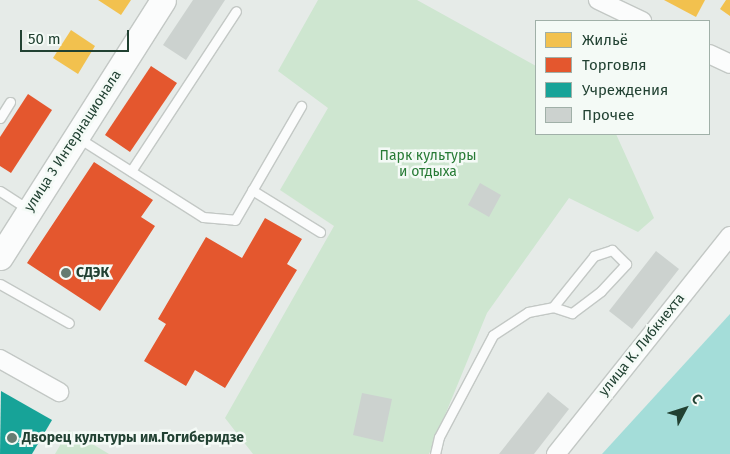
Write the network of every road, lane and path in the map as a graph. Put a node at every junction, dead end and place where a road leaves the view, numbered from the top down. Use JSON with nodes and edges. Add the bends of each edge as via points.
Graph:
{"nodes":[{"id":1,"x":163,"y":0,"type":"edge"},
{"id":2,"x":598,"y":0,"type":"edge"},
{"id":3,"x":236,"y":11,"type":"dead end"},
{"id":4,"x":640,"y":20,"type":"edge"},
{"id":5,"x":710,"y":54,"type":"edge"},
{"id":6,"x":730,"y":64,"type":"edge"},
{"id":7,"x":10,"y":102,"type":"dead end"},
{"id":8,"x":301,"y":106,"type":"dead end"},
{"id":9,"x":0,"y":118,"type":"edge"},
{"id":10,"x":76,"y":137,"type":"junction"},
{"id":11,"x":131,"y":171,"type":"junction"},
{"id":12,"x":252,"y":190,"type":"junction"},
{"id":13,"x":0,"y":191,"type":"edge"},
{"id":14,"x":29,"y":210,"type":"junction"},
{"id":15,"x":320,"y":232,"type":"dead end"},
{"id":16,"x":730,"y":236,"type":"edge"},
{"id":17,"x":0,"y":257,"type":"edge"},
{"id":18,"x":0,"y":284,"type":"edge"},
{"id":19,"x":553,"y":308,"type":"junction"},
{"id":20,"x":69,"y":323,"type":"dead end"},
{"id":21,"x":0,"y":359,"type":"edge"},
{"id":22,"x":59,"y":392,"type":"dead end"},
{"id":23,"x":435,"y":454,"type":"edge"},
{"id":24,"x":556,"y":454,"type":"edge"}],
"edges":[{"from":1,"to":10,"type":"street","name":"улица 3 Интернационала"},
{"from":2,"to":4,"type":"street"},
{"from":3,"to":11,"type":"lane"},
{"from":5,"to":6,"type":"street"},
{"from":7,"to":9,"type":"lane"},
{"from":8,"to":12,"type":"lane"},
{"from":10,"to":11,"type":"lane"},
{"from":10,"to":14,"type":"street","name":"улица 3 Интернационала"},
{"from":11,"to":12,"type":"lane","via":[[203,217],[235,220]]},
{"from":12,"to":15,"type":"lane"},
{"from":13,"to":14,"type":"lane"},
{"from":14,"to":17,"type":"street","name":"улица 3 Интернационала"},
{"from":16,"to":24,"type":"street","name":"улица К. Либкнехта"},
{"from":18,"to":20,"type":"lane"},
{"from":19,"to":19,"type":"lane","via":[[572,312],[601,291],[626,264],[612,250],[594,256]]},
{"from":19,"to":23,"type":"lane","via":[[528,312],[493,336],[439,437]]},
{"from":21,"to":22,"type":"street"}]}
